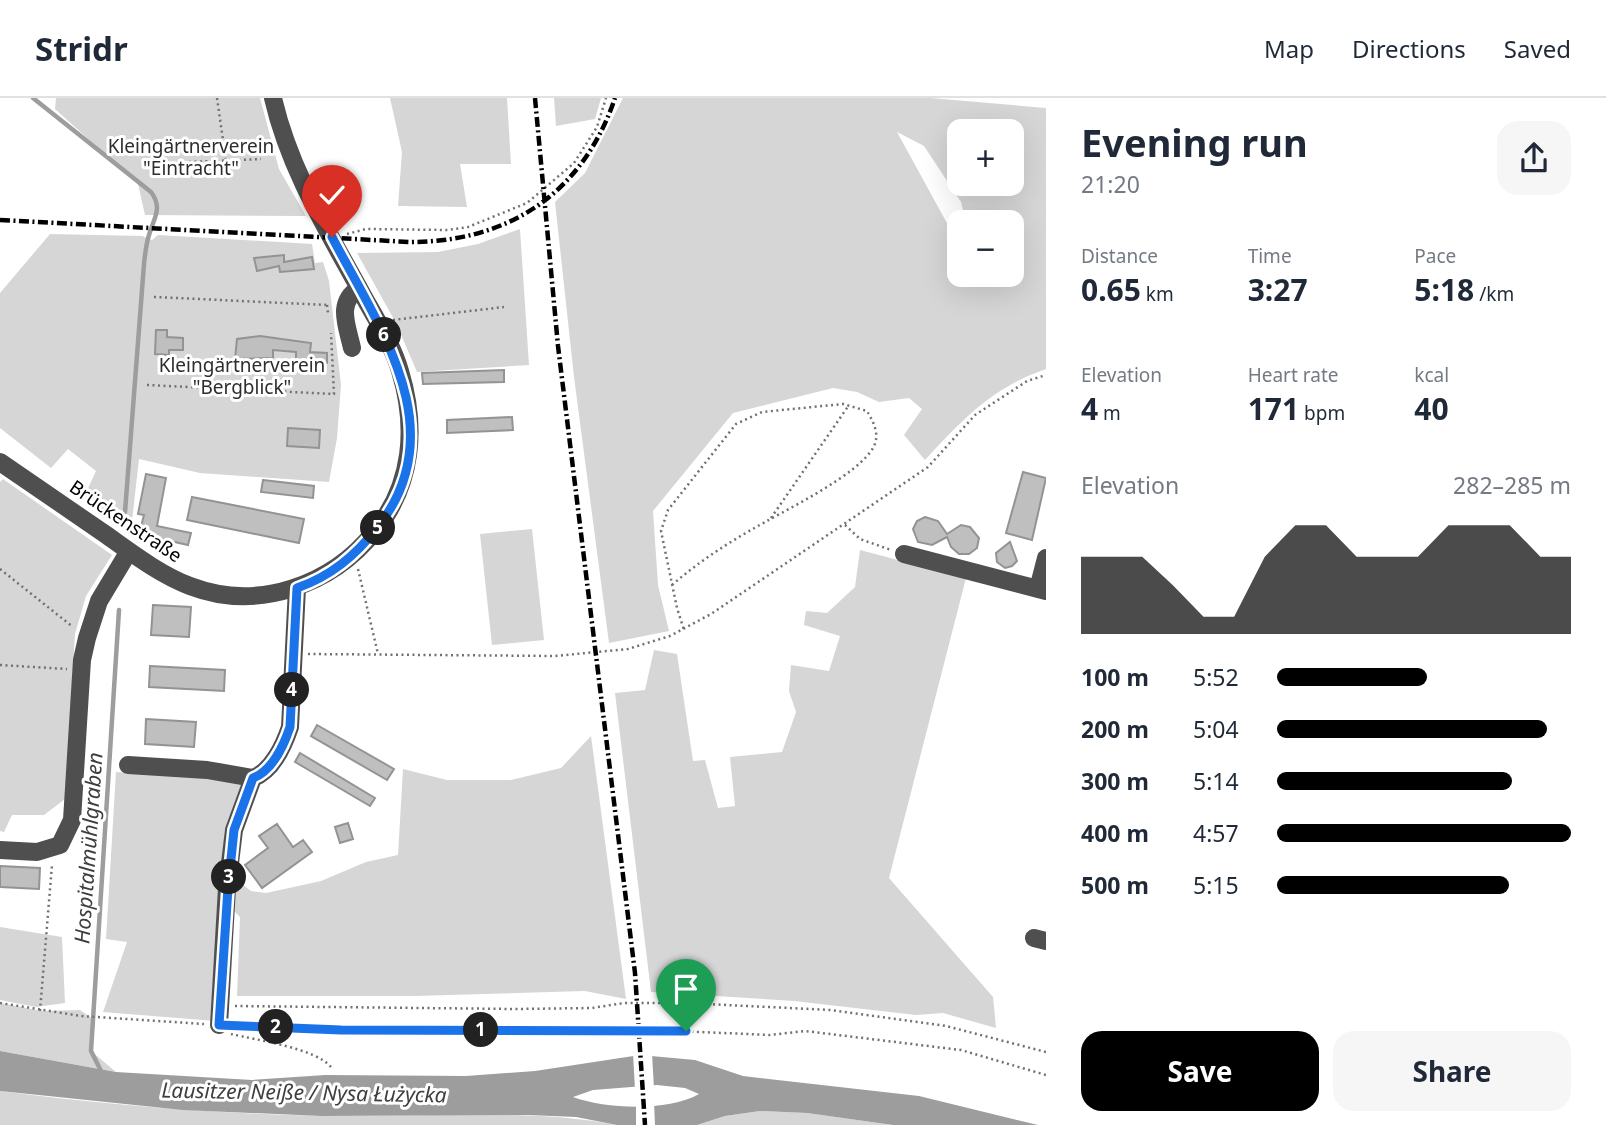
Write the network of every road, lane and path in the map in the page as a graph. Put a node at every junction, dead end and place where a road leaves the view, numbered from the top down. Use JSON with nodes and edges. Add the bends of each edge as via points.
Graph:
{"nodes":[{"id":1,"x":217,"y":98,"type":"edge"},
{"id":2,"x":273,"y":98,"type":"edge"},
{"id":3,"x":606,"y":98,"type":"edge"},
{"id":4,"x":261,"y":159,"type":"dead end"},
{"id":5,"x":226,"y":161,"type":"junction"},
{"id":6,"x":189,"y":162,"type":"dead end"},
{"id":7,"x":341,"y":234,"type":"dead end"},
{"id":8,"x":359,"y":288,"type":"junction"},
{"id":9,"x":154,"y":297,"type":"dead end"},
{"id":10,"x":336,"y":304,"type":"junction"},
{"id":11,"x":503,"y":307,"type":"dead end"},
{"id":12,"x":329,"y":317,"type":"dead end"},
{"id":13,"x":390,"y":322,"type":"dead end"},
{"id":14,"x":330,"y":328,"type":"dead end"},
{"id":15,"x":352,"y":348,"type":"dead end"},
{"id":16,"x":1046,"y":375,"type":"edge"},
{"id":17,"x":147,"y":385,"type":"dead end"},
{"id":18,"x":849,"y":405,"type":"junction"},
{"id":19,"x":0,"y":462,"type":"edge"},
{"id":20,"x":770,"y":519,"type":"junction"},
{"id":21,"x":844,"y":524,"type":"junction"},
{"id":22,"x":129,"y":551,"type":"junction"},
{"id":23,"x":898,"y":552,"type":"joint"},
{"id":24,"x":1046,"y":558,"type":"edge"},
{"id":25,"x":357,"y":565,"type":"dead end"},
{"id":26,"x":0,"y":569,"type":"edge"},
{"id":27,"x":672,"y":585,"type":"junction"},
{"id":28,"x":297,"y":588,"type":"junction"},
{"id":29,"x":1042,"y":590,"type":"edge"},
{"id":30,"x":684,"y":630,"type":"junction"},
{"id":31,"x":87,"y":638,"type":"junction"},
{"id":32,"x":295,"y":654,"type":"junction"},
{"id":33,"x":378,"y":655,"type":"junction"},
{"id":34,"x":0,"y":665,"type":"edge"},
{"id":35,"x":81,"y":670,"type":"junction"},
{"id":36,"x":128,"y":765,"type":"dead end"},
{"id":37,"x":253,"y":778,"type":"junction"},
{"id":38,"x":53,"y":847,"type":"junction"},
{"id":39,"x":0,"y":850,"type":"edge"},
{"id":40,"x":0,"y":1003,"type":"edge"},
{"id":41,"x":221,"y":1006,"type":"junction"},
{"id":42,"x":40,"y":1011,"type":"junction"},
{"id":43,"x":222,"y":1028,"type":"junction"},
{"id":44,"x":1046,"y":1052,"type":"edge"},
{"id":45,"x":331,"y":1067,"type":"dead end"},
{"id":46,"x":1046,"y":1074,"type":"edge"}],
"edges":[{"from":1,"to":5,"type":"path"},
{"from":2,"to":8,"type":"street","name":"Brückenstraße","via":[[292,160]]},
{"from":3,"to":7,"type":"path","via":[[597,127],[573,163],[527,203],[448,230],[366,229]]},
{"from":4,"to":5,"type":"path"},
{"from":5,"to":6,"type":"path"},
{"from":8,"to":10,"type":"street"},
{"from":8,"to":28,"type":"street","name":"Brückenstraße","via":[[400,369],[410,418],[406,472],[391,508],[356,553],[327,575]]},
{"from":9,"to":10,"type":"path"},
{"from":10,"to":12,"type":"path"},
{"from":10,"to":15,"type":"street","via":[[343,309]]},
{"from":11,"to":13,"type":"path"},
{"from":14,"to":17,"type":"path","via":[[334,394]]},
{"from":16,"to":21,"type":"path","via":[[1027,381],[975,415],[928,467]]},
{"from":18,"to":20,"type":"path"},
{"from":18,"to":20,"type":"path","via":[[867,411],[875,425],[876,443],[866,459]]},
{"from":18,"to":27,"type":"path","via":[[762,412],[736,424],[668,510],[661,531]]},
{"from":19,"to":22,"type":"street","name":"Brückenstraße"},
{"from":20,"to":27,"type":"path"},
{"from":21,"to":23,"type":"path","via":[[860,539]]},
{"from":21,"to":30,"type":"path"},
{"from":22,"to":28,"type":"street","name":"Brückenstraße","via":[[171,578],[217,594]]},
{"from":22,"to":31,"type":"street","via":[[99,601]]},
{"from":23,"to":29,"type":"street"},
{"from":24,"to":29,"type":"street"},
{"from":25,"to":33,"type":"path"},
{"from":26,"to":31,"type":"path"},
{"from":27,"to":30,"type":"path"},
{"from":28,"to":32,"type":"street"},
{"from":30,"to":33,"type":"path","via":[[652,643],[555,656]]},
{"from":31,"to":35,"type":"street"},
{"from":32,"to":33,"type":"path"},
{"from":32,"to":37,"type":"street","via":[[288,734],[263,774]]},
{"from":34,"to":35,"type":"path"},
{"from":35,"to":38,"type":"street","via":[[72,820],[60,845]]},
{"from":36,"to":37,"type":"street"},
{"from":37,"to":41,"type":"street","via":[[234,830]]},
{"from":38,"to":39,"type":"street","via":[[37,852]]},
{"from":38,"to":42,"type":"path"},
{"from":40,"to":42,"type":"path"},
{"from":41,"to":43,"type":"street"},
{"from":41,"to":44,"type":"path","via":[[514,1009],[624,1003],[817,1010],[946,1026]]},
{"from":42,"to":43,"type":"path"},
{"from":43,"to":45,"type":"path","via":[[313,1055]]},
{"from":43,"to":46,"type":"path","via":[[653,1030],[770,1035],[805,1031],[961,1050]]}]}
